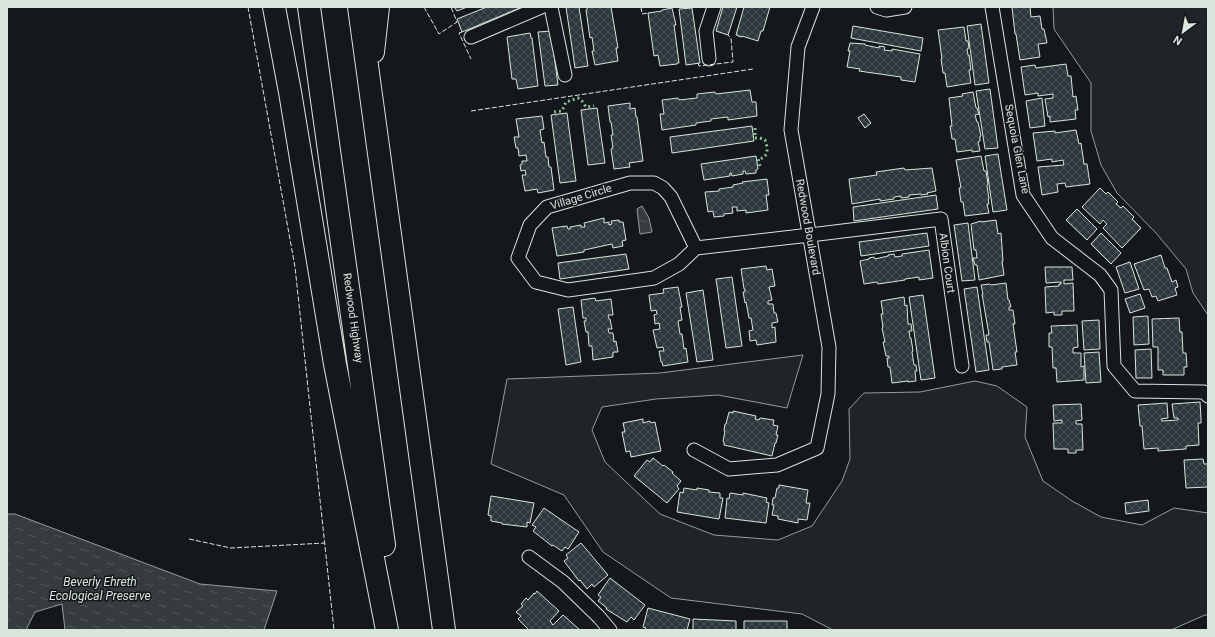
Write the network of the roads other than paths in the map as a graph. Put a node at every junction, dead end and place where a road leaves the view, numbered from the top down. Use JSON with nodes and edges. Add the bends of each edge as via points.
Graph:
{"nodes":[{"id":1,"x":274,"y":7,"type":"edge"},
{"id":2,"x":309,"y":7,"type":"edge"},
{"id":3,"x":359,"y":7,"type":"edge"},
{"id":4,"x":378,"y":7,"type":"edge"},
{"id":5,"x":541,"y":7,"type":"edge"},
{"id":6,"x":551,"y":7,"type":"edge"},
{"id":7,"x":714,"y":7,"type":"edge"},
{"id":8,"x":813,"y":7,"type":"edge"},
{"id":9,"x":877,"y":7,"type":"edge"},
{"id":10,"x":905,"y":7,"type":"edge"},
{"id":11,"x":992,"y":7,"type":"edge"},
{"id":12,"x":471,"y":37,"type":"dead end"},
{"id":13,"x":709,"y":59,"type":"dead end"},
{"id":14,"x":565,"y":75,"type":"dead end"},
{"id":15,"x":369,"y":79,"type":"junction"},
{"id":16,"x":810,"y":235,"type":"junction"},
{"id":17,"x":696,"y":248,"type":"junction"},
{"id":18,"x":962,"y":366,"type":"dead end"},
{"id":19,"x":1208,"y":396,"type":"edge"},
{"id":20,"x":694,"y":450,"type":"dead end"},
{"id":21,"x":529,"y":557,"type":"dead end"},
{"id":22,"x":387,"y":630,"type":"edge"},
{"id":23,"x":396,"y":630,"type":"edge"},
{"id":24,"x":444,"y":630,"type":"edge"},
{"id":25,"x":610,"y":630,"type":"edge"}],
"edges":[{"from":1,"to":22,"type":"highway","via":[[335,364]]},
{"from":2,"to":23,"type":"highway","name":"Redwood Highway"},
{"from":3,"to":15,"type":"highway"},
{"from":4,"to":15,"type":"highway"},
{"from":5,"to":12,"type":"street"},
{"from":6,"to":14,"type":"street"},
{"from":7,"to":13,"type":"street","via":[[706,32]]},
{"from":8,"to":16,"type":"street","name":"Redwood Boulevard","via":[[798,47],[791,130]]},
{"from":9,"to":10,"type":"street","via":[[886,10]]},
{"from":11,"to":19,"type":"street","name":"Sequoia Glen Lane","via":[[1023,194],[1052,238],[1100,275],[1111,290],[1114,366],[1135,391],[1204,392]]},
{"from":15,"to":24,"type":"highway"},
{"from":16,"to":17,"type":"street"},
{"from":16,"to":18,"type":"street","name":"Albion Court","via":[[941,219]]},
{"from":16,"to":20,"type":"street","name":"Redwood Boulevard","via":[[829,347],[828,394],[817,448],[777,465],[729,469]]},
{"from":17,"to":17,"type":"street","name":"Village Circle","via":[[671,197],[663,188],[654,183],[630,183],[546,207],[530,225],[518,258],[536,282],[568,290],[654,278],[679,264]]},
{"from":21,"to":25,"type":"street","via":[[563,582]]}]}
